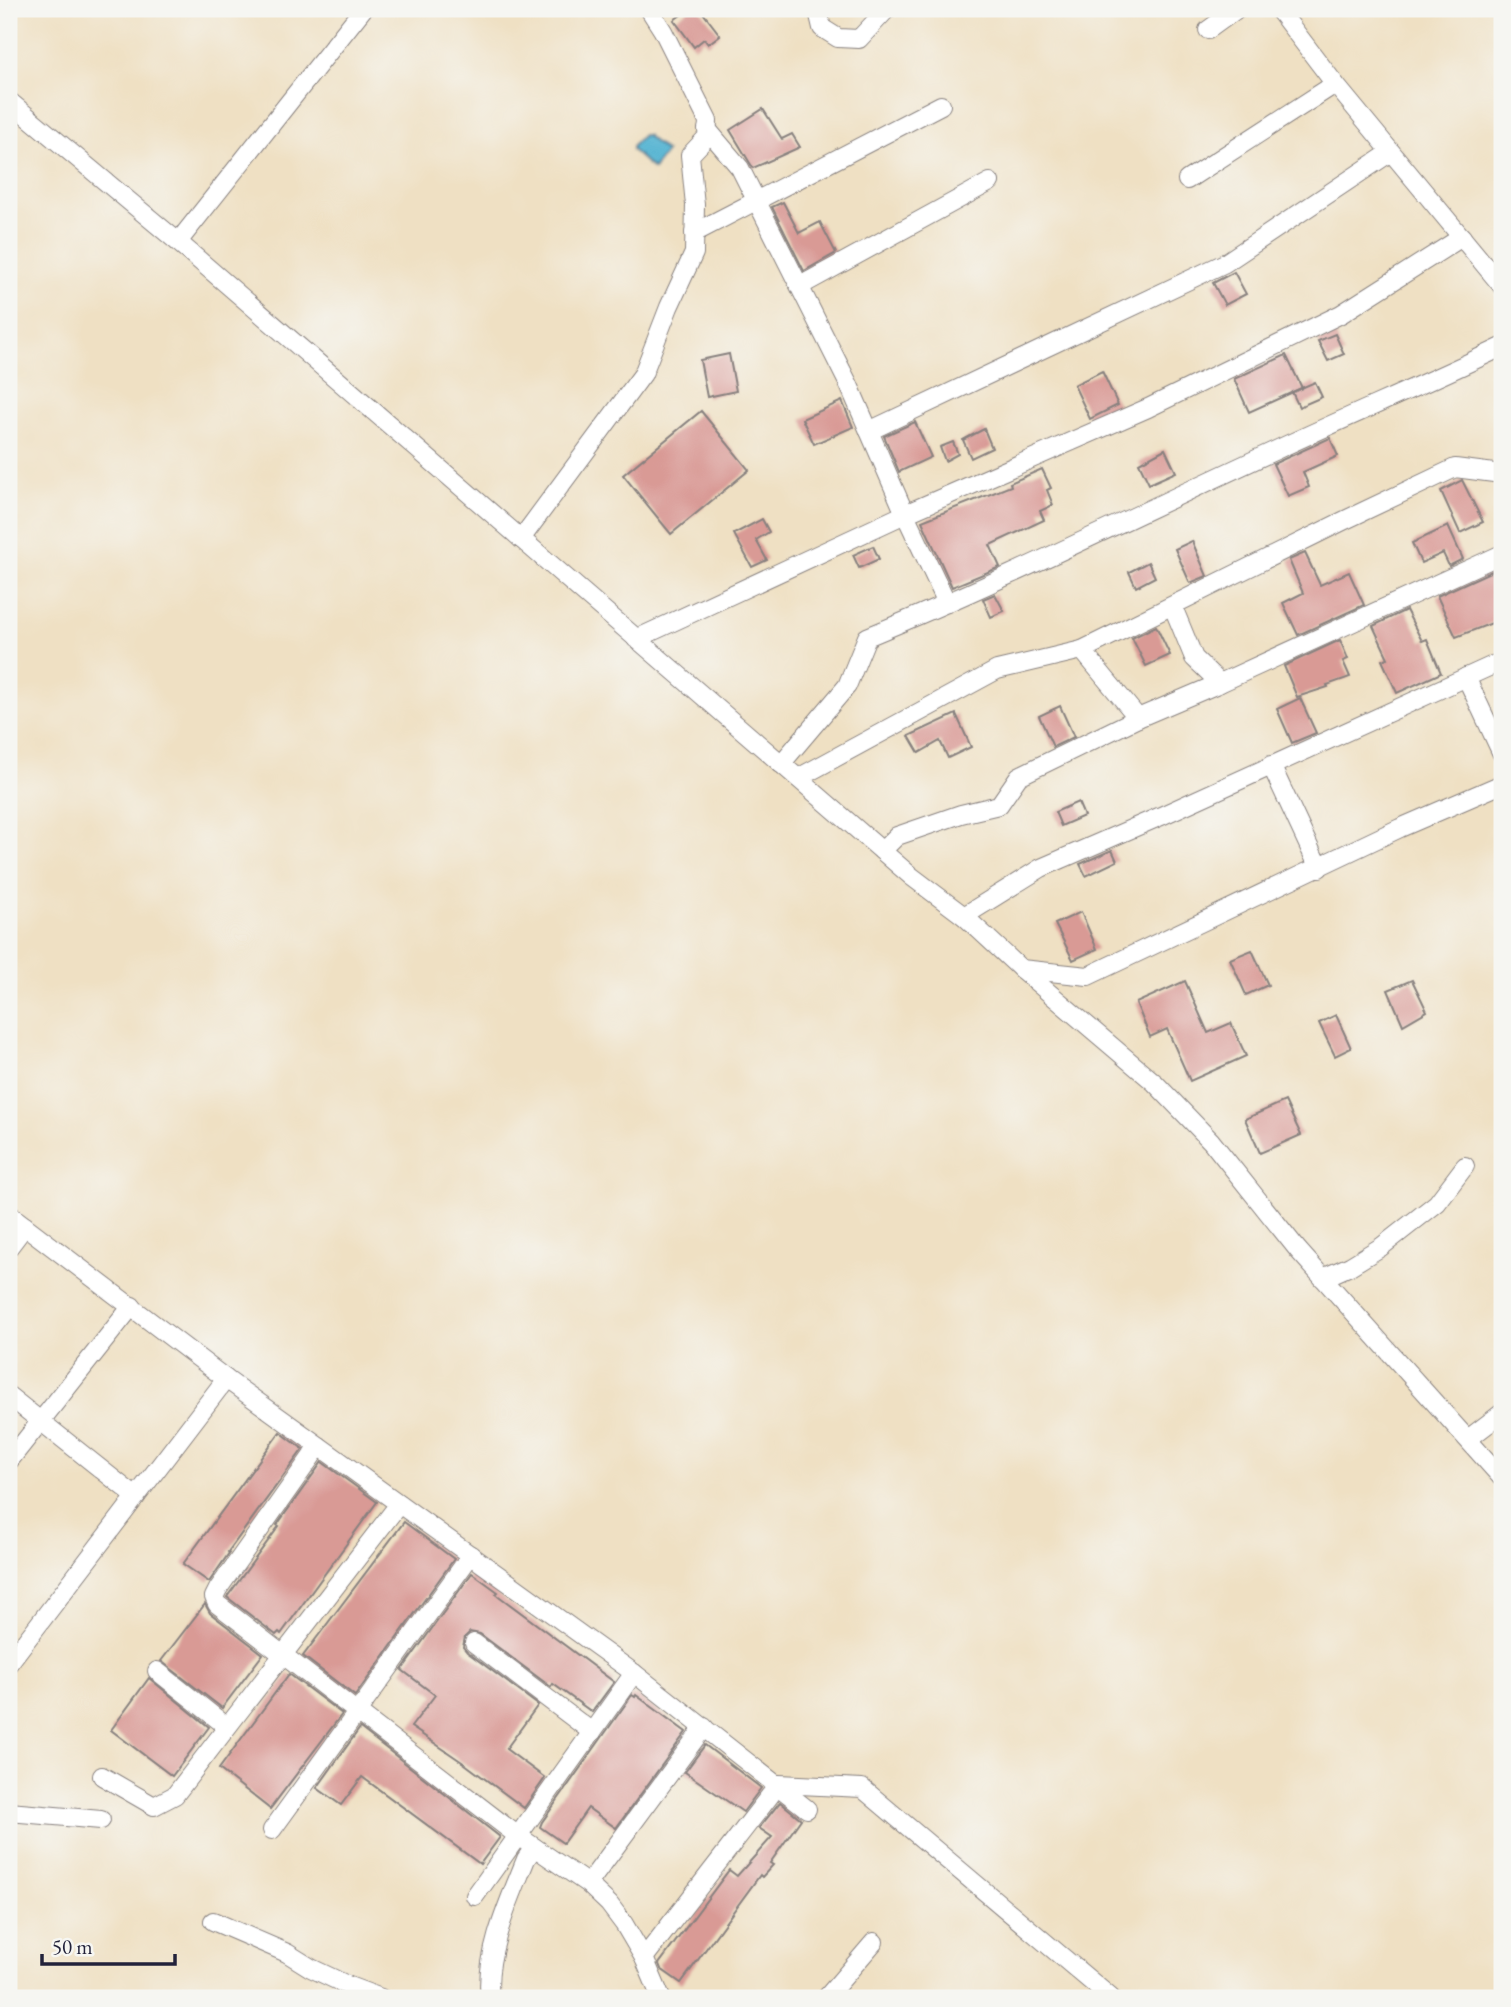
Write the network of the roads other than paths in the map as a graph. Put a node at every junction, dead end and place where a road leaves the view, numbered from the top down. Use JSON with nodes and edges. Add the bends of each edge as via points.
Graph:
{"nodes":[{"id":1,"x":363,"y":9,"type":"edge"},
{"id":2,"x":649,"y":9,"type":"edge"},
{"id":3,"x":820,"y":9,"type":"edge"},
{"id":4,"x":887,"y":9,"type":"edge"},
{"id":5,"x":1237,"y":9,"type":"edge"},
{"id":6,"x":1278,"y":9,"type":"edge"},
{"id":7,"x":1208,"y":30,"type":"dead end"},
{"id":8,"x":1335,"y":84,"type":"junction"},
{"id":9,"x":9,"y":102,"type":"edge"},
{"id":10,"x":941,"y":105,"type":"dead end"},
{"id":11,"x":707,"y":129,"type":"junction"},
{"id":12,"x":1391,"y":152,"type":"junction"},
{"id":13,"x":1187,"y":180,"type":"dead end"},
{"id":14,"x":990,"y":182,"type":"dead end"},
{"id":15,"x":757,"y":202,"type":"junction"},
{"id":16,"x":694,"y":233,"type":"junction"},
{"id":17,"x":1462,"y":237,"type":"junction"},
{"id":18,"x":178,"y":242,"type":"junction"},
{"id":19,"x":800,"y":286,"type":"junction"},
{"id":20,"x":1502,"y":286,"type":"edge"},
{"id":21,"x":1502,"y":348,"type":"edge"},
{"id":22,"x":869,"y":431,"type":"junction"},
{"id":23,"x":1502,"y":474,"type":"edge"},
{"id":24,"x":905,"y":514,"type":"junction"},
{"id":25,"x":521,"y":538,"type":"junction"},
{"id":26,"x":1502,"y":554,"type":"edge"},
{"id":27,"x":947,"y":603,"type":"junction"},
{"id":28,"x":1173,"y":607,"type":"junction"},
{"id":29,"x":636,"y":639,"type":"junction"},
{"id":30,"x":1082,"y":650,"type":"junction"},
{"id":31,"x":1502,"y":660,"type":"edge"},
{"id":32,"x":1466,"y":677,"type":"junction"},
{"id":33,"x":1220,"y":683,"type":"junction"},
{"id":34,"x":1138,"y":718,"type":"junction"},
{"id":35,"x":1502,"y":754,"type":"edge"},
{"id":36,"x":781,"y":764,"type":"junction"},
{"id":37,"x":1271,"y":765,"type":"junction"},
{"id":38,"x":798,"y":778,"type":"junction"},
{"id":39,"x":1502,"y":784,"type":"edge"},
{"id":40,"x":882,"y":851,"type":"junction"},
{"id":41,"x":1319,"y":868,"type":"junction"},
{"id":42,"x":964,"y":916,"type":"junction"},
{"id":43,"x":1021,"y":969,"type":"junction"},
{"id":44,"x":1465,"y":1166,"type":"dead end"},
{"id":45,"x":9,"y":1214,"type":"edge"},
{"id":46,"x":24,"y":1226,"type":"junction"},
{"id":47,"x":9,"y":1247,"type":"edge"},
{"id":48,"x":1323,"y":1278,"type":"junction"},
{"id":49,"x":132,"y":1306,"type":"junction"},
{"id":50,"x":226,"y":1379,"type":"junction"},
{"id":51,"x":9,"y":1396,"type":"edge"},
{"id":52,"x":1502,"y":1413,"type":"edge"},
{"id":53,"x":40,"y":1421,"type":"junction"},
{"id":54,"x":1468,"y":1439,"type":"junction"},
{"id":55,"x":319,"y":1447,"type":"junction"},
{"id":56,"x":9,"y":1461,"type":"edge"},
{"id":57,"x":1502,"y":1478,"type":"edge"},
{"id":58,"x":136,"y":1497,"type":"junction"},
{"id":59,"x":398,"y":1504,"type":"junction"},
{"id":60,"x":471,"y":1555,"type":"junction"},
{"id":61,"x":474,"y":1643,"type":"dead end"},
{"id":62,"x":283,"y":1654,"type":"junction"},
{"id":63,"x":9,"y":1663,"type":"edge"},
{"id":64,"x":157,"y":1671,"type":"dead end"},
{"id":65,"x":634,"y":1673,"type":"junction"},
{"id":66,"x":356,"y":1713,"type":"junction"},
{"id":67,"x":226,"y":1726,"type":"junction"},
{"id":68,"x":704,"y":1727,"type":"junction"},
{"id":69,"x":592,"y":1732,"type":"junction"},
{"id":70,"x":102,"y":1776,"type":"dead end"},
{"id":71,"x":779,"y":1784,"type":"junction"},
{"id":72,"x":807,"y":1809,"type":"dead end"},
{"id":73,"x":9,"y":1812,"type":"edge"},
{"id":74,"x":101,"y":1820,"type":"dead end"},
{"id":75,"x":272,"y":1830,"type":"dead end"},
{"id":76,"x":518,"y":1836,"type":"junction"},
{"id":77,"x":534,"y":1847,"type":"junction"},
{"id":78,"x":587,"y":1884,"type":"junction"},
{"id":79,"x":475,"y":1895,"type":"dead end"},
{"id":80,"x":213,"y":1921,"type":"dead end"},
{"id":81,"x":874,"y":1942,"type":"dead end"},
{"id":82,"x":644,"y":1958,"type":"junction"},
{"id":83,"x":381,"y":1998,"type":"edge"},
{"id":84,"x":490,"y":1998,"type":"edge"},
{"id":85,"x":661,"y":1998,"type":"edge"},
{"id":86,"x":826,"y":1998,"type":"edge"},
{"id":87,"x":1111,"y":1998,"type":"edge"}],
"edges":[{"from":1,"to":18,"type":"street"},
{"from":2,"to":11,"type":"street","via":[[708,121]]},
{"from":3,"to":4,"type":"street","via":[[822,28],[838,38],[859,39]]},
{"from":5,"to":7,"type":"street"},
{"from":6,"to":8,"type":"street"},
{"from":8,"to":12,"type":"street"},
{"from":8,"to":13,"type":"street"},
{"from":9,"to":18,"type":"street"},
{"from":10,"to":15,"type":"street"},
{"from":11,"to":15,"type":"street","via":[[740,168]]},
{"from":11,"to":16,"type":"street","via":[[707,137],[690,155]]},
{"from":12,"to":17,"type":"street"},
{"from":12,"to":22,"type":"street","via":[[1225,263]]},
{"from":14,"to":19,"type":"street"},
{"from":15,"to":16,"type":"street"},
{"from":15,"to":19,"type":"street"},
{"from":16,"to":25,"type":"street","via":[[694,253],[643,374]]},
{"from":17,"to":20,"type":"street"},
{"from":17,"to":24,"type":"street","via":[[1341,314],[1147,408]]},
{"from":18,"to":25,"type":"street"},
{"from":19,"to":22,"type":"street"},
{"from":21,"to":27,"type":"street"},
{"from":22,"to":24,"type":"street"},
{"from":23,"to":28,"type":"street","via":[[1455,468]]},
{"from":24,"to":27,"type":"street"},
{"from":24,"to":29,"type":"street"},
{"from":25,"to":29,"type":"street"},
{"from":26,"to":33,"type":"street"},
{"from":27,"to":36,"type":"street","via":[[867,637],[847,686]]},
{"from":28,"to":30,"type":"street"},
{"from":28,"to":33,"type":"street","via":[[1194,658]]},
{"from":29,"to":36,"type":"street"},
{"from":30,"to":34,"type":"street"},
{"from":30,"to":38,"type":"street","via":[[997,670]]},
{"from":31,"to":32,"type":"street"},
{"from":32,"to":35,"type":"street"},
{"from":32,"to":37,"type":"street"},
{"from":33,"to":34,"type":"street"},
{"from":34,"to":40,"type":"street","via":[[1019,776],[999,805],[897,836]]},
{"from":36,"to":38,"type":"street"},
{"from":37,"to":41,"type":"street"},
{"from":37,"to":42,"type":"street","via":[[1041,868]]},
{"from":38,"to":40,"type":"street"},
{"from":39,"to":41,"type":"street"},
{"from":40,"to":42,"type":"street"},
{"from":41,"to":43,"type":"street","via":[[1088,976]]},
{"from":42,"to":43,"type":"street"},
{"from":43,"to":48,"type":"street","via":[[1155,1083],[1210,1141]]},
{"from":44,"to":48,"type":"street","via":[[1437,1203],[1381,1247]]},
{"from":45,"to":46,"type":"street"},
{"from":46,"to":47,"type":"street"},
{"from":46,"to":49,"type":"street"},
{"from":48,"to":54,"type":"street"},
{"from":49,"to":50,"type":"street"},
{"from":49,"to":53,"type":"street"},
{"from":50,"to":55,"type":"street"},
{"from":50,"to":58,"type":"street"},
{"from":51,"to":53,"type":"street"},
{"from":52,"to":54,"type":"street"},
{"from":53,"to":56,"type":"street"},
{"from":53,"to":58,"type":"street"},
{"from":54,"to":57,"type":"street"},
{"from":55,"to":59,"type":"street"},
{"from":55,"to":62,"type":"street","via":[[214,1597]]},
{"from":58,"to":63,"type":"street"},
{"from":59,"to":60,"type":"street"},
{"from":59,"to":62,"type":"street"},
{"from":60,"to":65,"type":"street"},
{"from":60,"to":66,"type":"street"},
{"from":61,"to":69,"type":"street"},
{"from":62,"to":66,"type":"street"},
{"from":62,"to":67,"type":"street"},
{"from":64,"to":67,"type":"street"},
{"from":65,"to":68,"type":"street"},
{"from":65,"to":69,"type":"street"},
{"from":66,"to":75,"type":"street"},
{"from":66,"to":76,"type":"street"},
{"from":67,"to":70,"type":"street","via":[[168,1801],[154,1806]]},
{"from":68,"to":71,"type":"street"},
{"from":68,"to":78,"type":"street"},
{"from":69,"to":76,"type":"street"},
{"from":71,"to":72,"type":"street"},
{"from":71,"to":82,"type":"street"},
{"from":71,"to":87,"type":"street","via":[[862,1788]]},
{"from":73,"to":74,"type":"street"},
{"from":76,"to":77,"type":"street"},
{"from":76,"to":79,"type":"street"},
{"from":77,"to":78,"type":"street"},
{"from":77,"to":84,"type":"street","via":[[495,1947]]},
{"from":78,"to":82,"type":"street","via":[[617,1914]]},
{"from":80,"to":83,"type":"street"},
{"from":81,"to":86,"type":"street"},
{"from":82,"to":85,"type":"street"}]}
